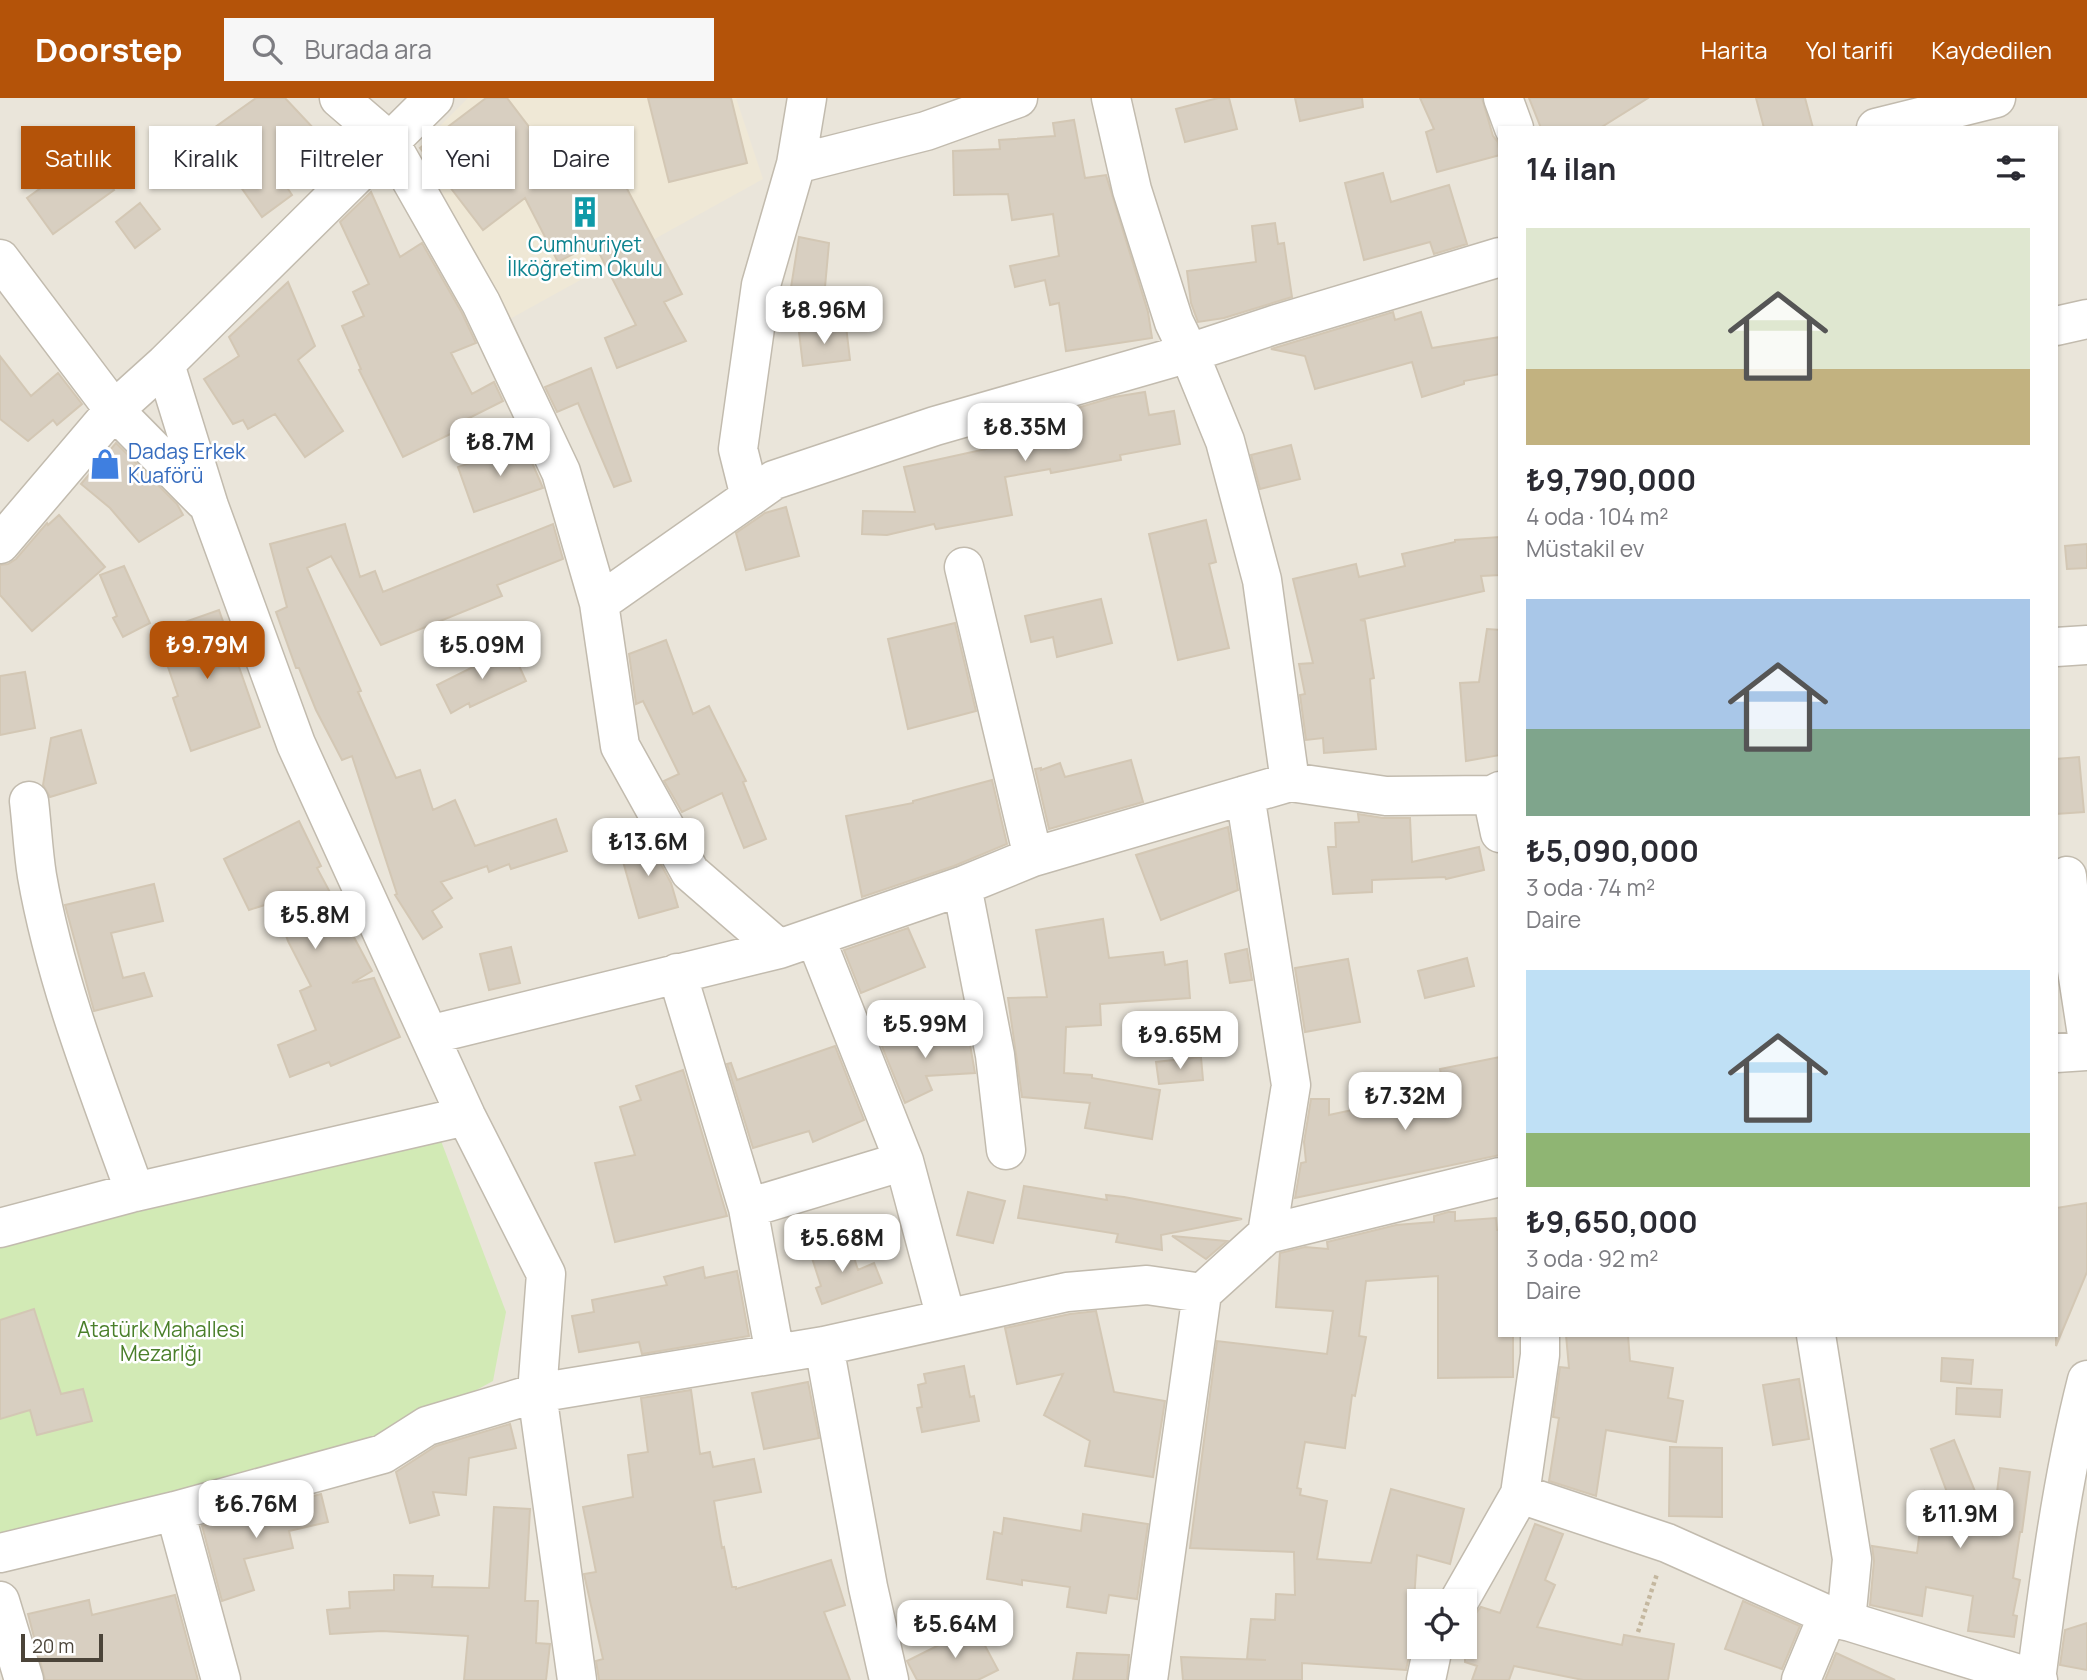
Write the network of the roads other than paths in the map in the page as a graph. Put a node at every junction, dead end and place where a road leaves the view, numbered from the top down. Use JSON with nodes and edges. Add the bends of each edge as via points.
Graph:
{"nodes":[{"id":1,"x":339,"y":98,"type":"edge"},
{"id":2,"x":434,"y":98,"type":"edge"},
{"id":3,"x":807,"y":98,"type":"edge"},
{"id":4,"x":1018,"y":98,"type":"edge"},
{"id":5,"x":1111,"y":98,"type":"edge"},
{"id":6,"x":1503,"y":98,"type":"edge"},
{"id":7,"x":1996,"y":98,"type":"edge"},
{"id":8,"x":1881,"y":117,"type":"edge"},
{"id":9,"x":372,"y":126,"type":"edge"},
{"id":10,"x":405,"y":126,"type":"edge"},
{"id":11,"x":1513,"y":126,"type":"edge"},
{"id":12,"x":796,"y":163,"type":"junction"},
{"id":13,"x":408,"y":174,"type":"edge"},
{"id":14,"x":341,"y":189,"type":"edge"},
{"id":15,"x":1498,"y":258,"type":"edge"},
{"id":16,"x":0,"y":259,"type":"edge"},
{"id":17,"x":2087,"y":319,"type":"edge"},
{"id":18,"x":2058,"y":326,"type":"edge"},
{"id":19,"x":1189,"y":354,"type":"junction"},
{"id":20,"x":165,"y":363,"type":"junction"},
{"id":21,"x":114,"y":410,"type":"junction"},
{"id":22,"x":750,"y":497,"type":"junction"},
{"id":23,"x":209,"y":506,"type":"junction"},
{"id":24,"x":0,"y":544,"type":"edge"},
{"id":25,"x":964,"y":567,"type":"dead end"},
{"id":26,"x":599,"y":603,"type":"junction"},
{"id":27,"x":2087,"y":645,"type":"edge"},
{"id":28,"x":2058,"y":647,"type":"edge"},
{"id":29,"x":1290,"y":782,"type":"junction"},
{"id":30,"x":1496,"y":793,"type":"edge"},
{"id":31,"x":1245,"y":795,"type":"junction"},
{"id":32,"x":29,"y":801,"type":"dead end"},
{"id":33,"x":1498,"y":813,"type":"edge"},
{"id":34,"x":1033,"y":857,"type":"junction"},
{"id":35,"x":2067,"y":876,"type":"dead end"},
{"id":36,"x":962,"y":886,"type":"junction"},
{"id":37,"x":815,"y":937,"type":"junction"},
{"id":38,"x":779,"y":949,"type":"junction"},
{"id":39,"x":677,"y":973,"type":"junction"},
{"id":40,"x":429,"y":1035,"type":"junction"},
{"id":41,"x":2087,"y":1035,"type":"edge"},
{"id":42,"x":2087,"y":1051,"type":"edge"},
{"id":43,"x":2058,"y":1053,"type":"edge"},
{"id":44,"x":466,"y":1116,"type":"junction"},
{"id":45,"x":1006,"y":1150,"type":"dead end"},
{"id":46,"x":904,"y":1161,"type":"junction"},
{"id":47,"x":1498,"y":1177,"type":"edge"},
{"id":48,"x":135,"y":1192,"type":"junction"},
{"id":49,"x":748,"y":1208,"type":"junction"},
{"id":50,"x":0,"y":1228,"type":"edge"},
{"id":51,"x":1267,"y":1234,"type":"junction"},
{"id":52,"x":1202,"y":1293,"type":"junction"},
{"id":53,"x":946,"y":1318,"type":"junction"},
{"id":54,"x":1540,"y":1337,"type":"edge"},
{"id":55,"x":1816,"y":1337,"type":"edge"},
{"id":56,"x":824,"y":1346,"type":"junction"},
{"id":57,"x":775,"y":1354,"type":"junction"},
{"id":58,"x":2087,"y":1380,"type":"edge"},
{"id":59,"x":537,"y":1393,"type":"junction"},
{"id":60,"x":1520,"y":1494,"type":"junction"},
{"id":61,"x":176,"y":1511,"type":"junction"},
{"id":62,"x":0,"y":1553,"type":"edge"},
{"id":63,"x":1466,"y":1589,"type":"edge"},
{"id":64,"x":0,"y":1601,"type":"edge"},
{"id":65,"x":1837,"y":1618,"type":"junction"},
{"id":66,"x":1430,"y":1659,"type":"edge"},
{"id":67,"x":24,"y":1680,"type":"edge"},
{"id":68,"x":221,"y":1680,"type":"edge"},
{"id":69,"x":577,"y":1680,"type":"edge"},
{"id":70,"x":889,"y":1680,"type":"edge"},
{"id":71,"x":1148,"y":1680,"type":"edge"},
{"id":72,"x":1426,"y":1680,"type":"edge"},
{"id":73,"x":1801,"y":1680,"type":"edge"},
{"id":74,"x":2037,"y":1680,"type":"edge"}],
"edges":[{"from":1,"to":9,"type":"street"},
{"from":2,"to":10,"type":"street"},
{"from":3,"to":12,"type":"street"},
{"from":4,"to":12,"type":"street","via":[[926,131]]},
{"from":5,"to":19,"type":"street","via":[[1132,190],[1174,322]]},
{"from":6,"to":11,"type":"street"},
{"from":7,"to":8,"type":"street"},
{"from":12,"to":22,"type":"street","via":[[761,285],[738,449]]},
{"from":13,"to":26,"type":"street","via":[[481,303],[561,472]]},
{"from":14,"to":20,"type":"street"},
{"from":15,"to":19,"type":"street"},
{"from":16,"to":21,"type":"street"},
{"from":17,"to":18,"type":"street"},
{"from":19,"to":22,"type":"street","via":[[935,426],[774,480]]},
{"from":19,"to":29,"type":"street","via":[[1225,441],[1262,580]]},
{"from":20,"to":21,"type":"street"},
{"from":20,"to":23,"type":"street"},
{"from":21,"to":23,"type":"street"},
{"from":21,"to":24,"type":"street"},
{"from":22,"to":26,"type":"street"},
{"from":23,"to":40,"type":"street","via":[[296,744]]},
{"from":25,"to":34,"type":"street"},
{"from":26,"to":38,"type":"street","via":[[620,746],[690,872]]},
{"from":27,"to":28,"type":"street"},
{"from":29,"to":30,"type":"street","via":[[1386,796]]},
{"from":29,"to":31,"type":"street"},
{"from":30,"to":33,"type":"street"},
{"from":31,"to":34,"type":"street"},
{"from":31,"to":51,"type":"street","via":[[1291,1085]]},
{"from":32,"to":48,"type":"street","via":[[37,875],[56,954],[85,1054]]},
{"from":34,"to":36,"type":"street"},
{"from":35,"to":41,"type":"street"},
{"from":36,"to":37,"type":"street"},
{"from":36,"to":45,"type":"street","via":[[995,1055]]},
{"from":37,"to":38,"type":"street"},
{"from":37,"to":46,"type":"street"},
{"from":38,"to":39,"type":"street"},
{"from":39,"to":40,"type":"street"},
{"from":39,"to":49,"type":"street"},
{"from":40,"to":44,"type":"street"},
{"from":42,"to":43,"type":"street"},
{"from":44,"to":48,"type":"street"},
{"from":44,"to":59,"type":"street","via":[[546,1274]]},
{"from":46,"to":49,"type":"street"},
{"from":46,"to":53,"type":"street"},
{"from":47,"to":51,"type":"street"},
{"from":48,"to":50,"type":"street"},
{"from":49,"to":57,"type":"street"},
{"from":51,"to":52,"type":"street"},
{"from":52,"to":53,"type":"street","via":[[1147,1285],[1067,1292]]},
{"from":52,"to":71,"type":"street"},
{"from":53,"to":56,"type":"street"},
{"from":54,"to":60,"type":"street"},
{"from":55,"to":65,"type":"street","via":[[1852,1559]]},
{"from":56,"to":57,"type":"street"},
{"from":56,"to":70,"type":"street"},
{"from":57,"to":59,"type":"street"},
{"from":58,"to":74,"type":"street","via":[[2049,1573]]},
{"from":59,"to":61,"type":"street","via":[[427,1426],[383,1454]]},
{"from":59,"to":69,"type":"street"},
{"from":60,"to":63,"type":"street"},
{"from":60,"to":65,"type":"street","via":[[1667,1543]]},
{"from":61,"to":62,"type":"street"},
{"from":61,"to":68,"type":"street"},
{"from":64,"to":67,"type":"street"},
{"from":65,"to":73,"type":"street"},
{"from":65,"to":74,"type":"street"},
{"from":66,"to":72,"type":"street"}]}
